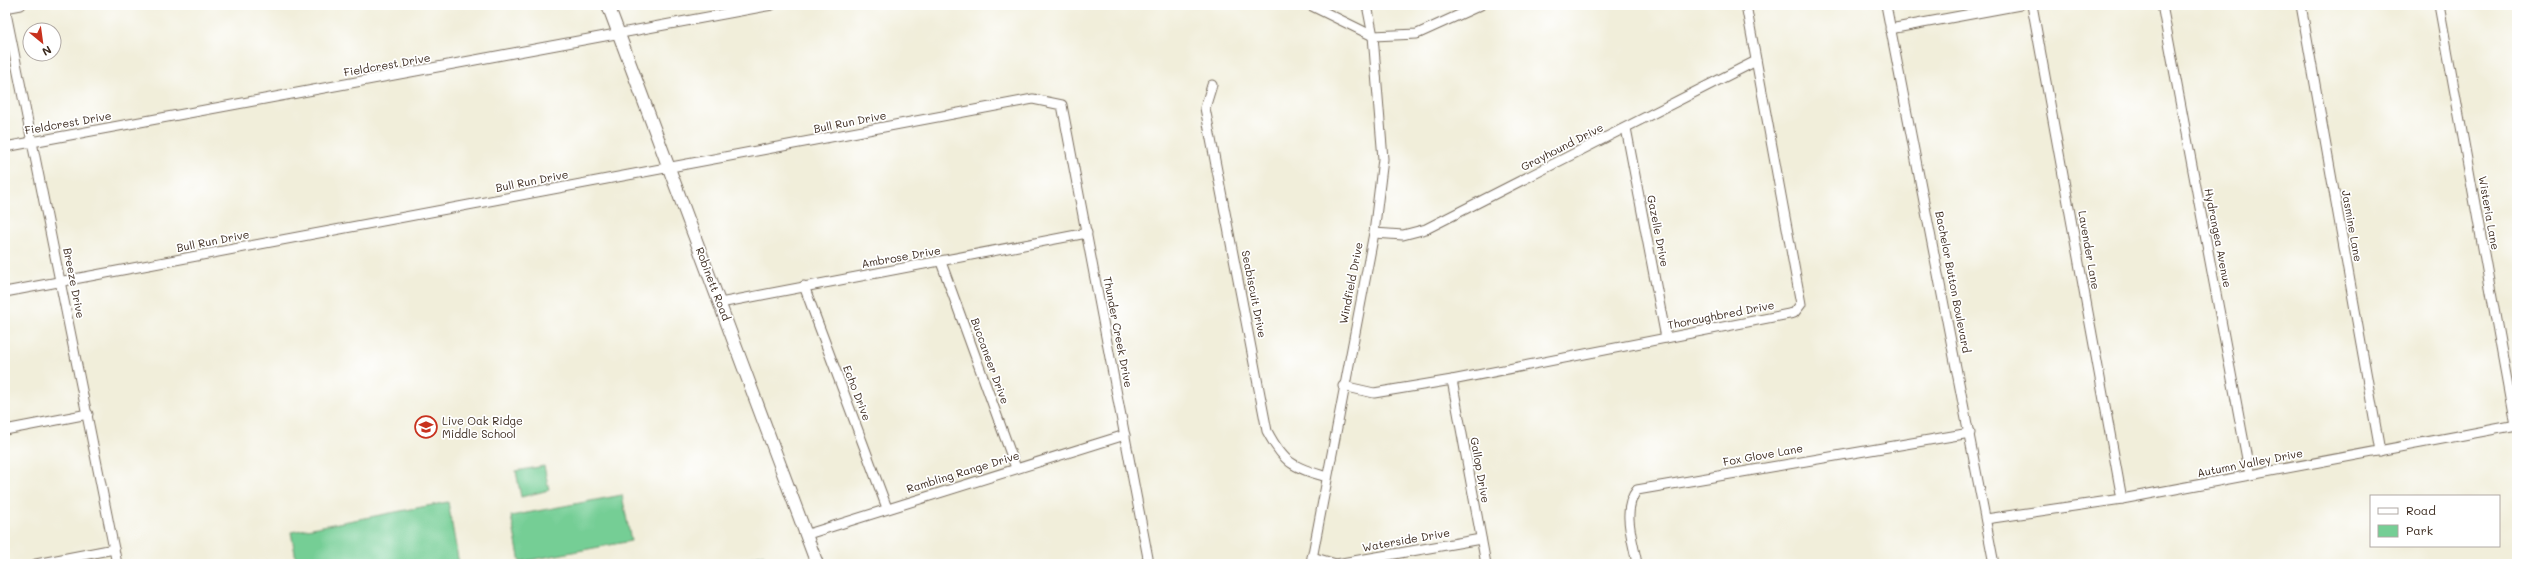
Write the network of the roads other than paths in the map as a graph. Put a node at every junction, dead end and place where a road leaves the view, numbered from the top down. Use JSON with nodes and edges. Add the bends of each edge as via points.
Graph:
{"nodes":[{"id":1,"x":21,"y":5,"type":"edge"},
{"id":2,"x":608,"y":5,"type":"edge"},
{"id":3,"x":772,"y":5,"type":"edge"},
{"id":4,"x":1310,"y":5,"type":"edge"},
{"id":5,"x":1367,"y":5,"type":"edge"},
{"id":6,"x":1481,"y":5,"type":"edge"},
{"id":7,"x":1746,"y":5,"type":"edge"},
{"id":8,"x":1886,"y":5,"type":"edge"},
{"id":9,"x":2020,"y":5,"type":"edge"},
{"id":10,"x":2032,"y":5,"type":"edge"},
{"id":11,"x":2162,"y":5,"type":"edge"},
{"id":12,"x":2301,"y":5,"type":"edge"},
{"id":13,"x":2439,"y":5,"type":"edge"},
{"id":14,"x":5,"y":8,"type":"edge"},
{"id":15,"x":1466,"y":8,"type":"edge"},
{"id":16,"x":1890,"y":28,"type":"junction"},
{"id":17,"x":618,"y":34,"type":"junction"},
{"id":18,"x":1373,"y":36,"type":"junction"},
{"id":19,"x":1756,"y":61,"type":"junction"},
{"id":20,"x":1212,"y":85,"type":"dead end"},
{"id":21,"x":1062,"y":104,"type":"joint"},
{"id":22,"x":1626,"y":128,"type":"junction"},
{"id":23,"x":34,"y":142,"type":"junction"},
{"id":24,"x":5,"y":147,"type":"edge"},
{"id":25,"x":668,"y":168,"type":"junction"},
{"id":26,"x":1087,"y":233,"type":"junction"},
{"id":27,"x":1374,"y":233,"type":"junction"},
{"id":28,"x":941,"y":262,"type":"junction"},
{"id":29,"x":61,"y":281,"type":"junction"},
{"id":30,"x":804,"y":286,"type":"junction"},
{"id":31,"x":5,"y":292,"type":"edge"},
{"id":32,"x":720,"y":303,"type":"junction"},
{"id":33,"x":1666,"y":338,"type":"junction"},
{"id":34,"x":1452,"y":380,"type":"junction"},
{"id":35,"x":1344,"y":386,"type":"junction"},
{"id":36,"x":88,"y":414,"type":"junction"},
{"id":37,"x":2516,"y":425,"type":"edge"},
{"id":38,"x":5,"y":430,"type":"edge"},
{"id":39,"x":1970,"y":432,"type":"junction"},
{"id":40,"x":1125,"y":435,"type":"junction"},
{"id":41,"x":2380,"y":451,"type":"junction"},
{"id":42,"x":1016,"y":468,"type":"junction"},
{"id":43,"x":2250,"y":475,"type":"junction"},
{"id":44,"x":1326,"y":477,"type":"junction"},
{"id":45,"x":2122,"y":500,"type":"junction"},
{"id":46,"x":887,"y":508,"type":"junction"},
{"id":47,"x":1986,"y":519,"type":"junction"},
{"id":48,"x":808,"y":534,"type":"junction"},
{"id":49,"x":1481,"y":539,"type":"junction"},
{"id":50,"x":114,"y":550,"type":"junction"},
{"id":51,"x":1312,"y":560,"type":"edge"},
{"id":52,"x":36,"y":564,"type":"edge"},
{"id":53,"x":116,"y":564,"type":"edge"},
{"id":54,"x":817,"y":564,"type":"edge"},
{"id":55,"x":1145,"y":564,"type":"edge"},
{"id":56,"x":1486,"y":564,"type":"edge"},
{"id":57,"x":1637,"y":564,"type":"edge"},
{"id":58,"x":1994,"y":564,"type":"edge"}],
"edges":[{"from":1,"to":14,"type":"street"},
{"from":2,"to":17,"type":"street","name":"Robinett Road"},
{"from":3,"to":17,"type":"street","name":"Fieldcrest Drive"},
{"from":4,"to":18,"type":"street"},
{"from":5,"to":18,"type":"street","name":"Windfield Drive"},
{"from":6,"to":15,"type":"street"},
{"from":7,"to":19,"type":"street","name":"Thoroughbred Drive"},
{"from":8,"to":16,"type":"street","name":"Bachelor Button Boulevard"},
{"from":9,"to":16,"type":"street"},
{"from":10,"to":45,"type":"street","name":"Lavender Lane"},
{"from":11,"to":43,"type":"street","name":"Hydrangea Avenue"},
{"from":12,"to":41,"type":"street","name":"Jasmine Lane"},
{"from":13,"to":37,"type":"street","name":"Wisteria Lane"},
{"from":14,"to":23,"type":"street","name":"Breeze Drive"},
{"from":15,"to":18,"type":"street","via":[[1417,34]]},
{"from":16,"to":39,"type":"street","name":"Bachelor Button Boulevard"},
{"from":17,"to":23,"type":"street","name":"Fieldcrest Drive"},
{"from":17,"to":25,"type":"street","name":"Robinett Road"},
{"from":18,"to":27,"type":"street","name":"Windfield Drive","via":[[1383,159]]},
{"from":19,"to":22,"type":"street","name":"Grayhound Drive"},
{"from":19,"to":33,"type":"street","name":"Thoroughbred Drive","via":[[1801,304],[1794,313]]},
{"from":20,"to":44,"type":"street","name":"Seabiscuit Drive","via":[[1205,108],[1267,431],[1277,449],[1294,467]]},
{"from":21,"to":25,"type":"street","name":"Bull Run Drive","via":[[1033,99]]},
{"from":21,"to":26,"type":"street","name":"Thunder Creek Drive"},
{"from":22,"to":27,"type":"street","name":"Grayhound Drive","via":[[1426,229],[1403,235]]},
{"from":22,"to":33,"type":"street","name":"Gazelle Drive"},
{"from":23,"to":24,"type":"street","name":"Fieldcrest Drive"},
{"from":23,"to":29,"type":"street","name":"Breeze Drive"},
{"from":25,"to":29,"type":"street","name":"Bull Run Drive"},
{"from":25,"to":32,"type":"street","name":"Robinett Road"},
{"from":26,"to":28,"type":"street","name":"Ambrose Drive"},
{"from":26,"to":40,"type":"street","name":"Thunder Creek Drive"},
{"from":27,"to":35,"type":"street","name":"Windfield Drive"},
{"from":28,"to":30,"type":"street","name":"Ambrose Drive"},
{"from":28,"to":42,"type":"street","name":"Buccaneer Drive"},
{"from":29,"to":31,"type":"street","name":"Bull Run Drive"},
{"from":29,"to":36,"type":"street","name":"Breeze Drive"},
{"from":30,"to":32,"type":"street","name":"Ambrose Drive"},
{"from":30,"to":46,"type":"street","name":"Echo Drive"},
{"from":32,"to":48,"type":"street","name":"Robinett Road"},
{"from":33,"to":34,"type":"street","name":"Thoroughbred Drive"},
{"from":34,"to":35,"type":"street","name":"Thoroughbred Drive","via":[[1374,393]]},
{"from":34,"to":49,"type":"street","name":"Gallop Drive"},
{"from":35,"to":44,"type":"street","name":"Windfield Drive"},
{"from":36,"to":38,"type":"street"},
{"from":36,"to":50,"type":"street","name":"Breeze Drive"},
{"from":37,"to":41,"type":"street","name":"Autumn Valley Drive"},
{"from":39,"to":47,"type":"street","name":"Bachelor Button Boulevard"},
{"from":39,"to":57,"type":"street","name":"Fox Glove Lane","via":[[1637,490],[1630,499],[1628,512]]},
{"from":40,"to":42,"type":"street","name":"Rambling Range Drive"},
{"from":40,"to":55,"type":"street","name":"Thunder Creek Drive","via":[[1148,558]]},
{"from":41,"to":43,"type":"street","name":"Autumn Valley Drive"},
{"from":42,"to":46,"type":"street","name":"Rambling Range Drive"},
{"from":43,"to":45,"type":"street","name":"Autumn Valley Drive"},
{"from":44,"to":51,"type":"street","name":"Windfield Drive"},
{"from":45,"to":47,"type":"street","name":"Autumn Valley Drive"},
{"from":46,"to":48,"type":"street","name":"Rambling Range Drive"},
{"from":47,"to":58,"type":"street","name":"Bachelor Button Boulevard"},
{"from":48,"to":54,"type":"street","name":"Robinett Road"},
{"from":49,"to":51,"type":"street","name":"Waterside Drive","via":[[1336,564]]},
{"from":49,"to":56,"type":"street","name":"Gallop Drive"},
{"from":50,"to":52,"type":"street"},
{"from":50,"to":53,"type":"street","name":"Breeze Drive"}]}
